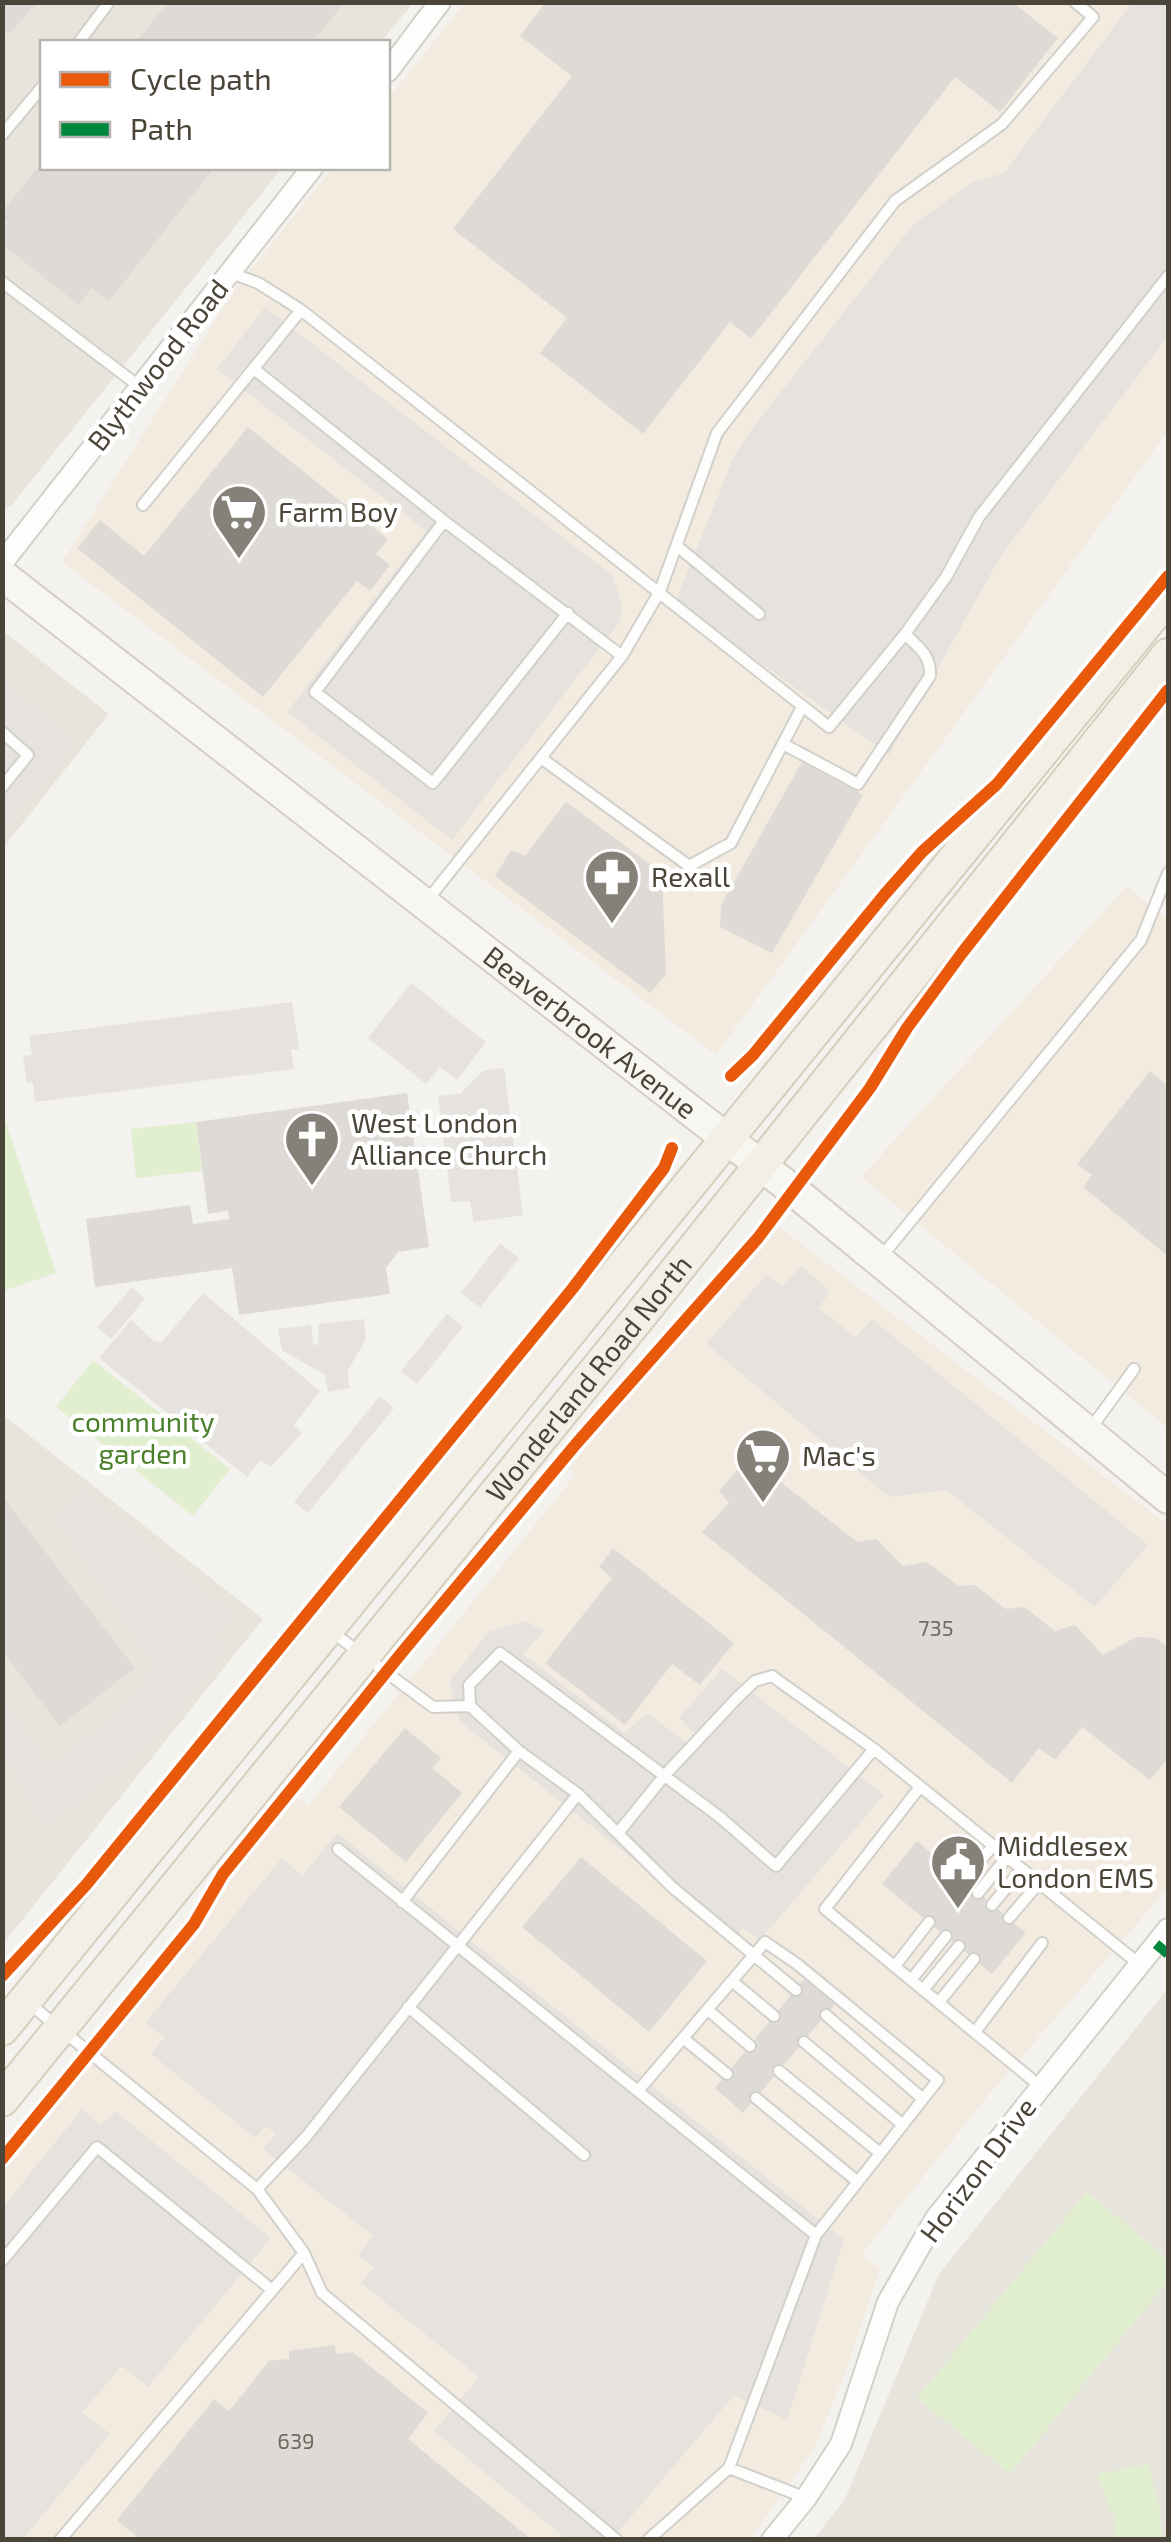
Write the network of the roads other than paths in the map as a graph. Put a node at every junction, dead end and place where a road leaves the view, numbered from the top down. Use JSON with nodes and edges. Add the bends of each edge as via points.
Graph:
{"nodes":[{"id":1,"x":108,"y":2,"type":"edge"},
{"id":2,"x":440,"y":2,"type":"edge"},
{"id":3,"x":1075,"y":2,"type":"edge"},
{"id":4,"x":80,"y":40,"type":"edge"},
{"id":5,"x":390,"y":68,"type":"edge"},
{"id":6,"x":40,"y":89,"type":"edge"},
{"id":7,"x":2,"y":136,"type":"edge"},
{"id":8,"x":310,"y":170,"type":"edge"},
{"id":9,"x":231,"y":272,"type":"junction"},
{"id":10,"x":1168,"y":276,"type":"edge"},
{"id":11,"x":2,"y":282,"type":"edge"},
{"id":12,"x":301,"y":310,"type":"junction"},
{"id":13,"x":254,"y":369,"type":"junction"},
{"id":14,"x":140,"y":388,"type":"junction"},
{"id":15,"x":143,"y":505,"type":"dead end"},
{"id":16,"x":444,"y":521,"type":"junction"},
{"id":17,"x":677,"y":546,"type":"junction"},
{"id":18,"x":2,"y":563,"type":"edge"},
{"id":19,"x":2,"y":575,"type":"edge"},
{"id":20,"x":660,"y":592,"type":"junction"},
{"id":21,"x":1168,"y":597,"type":"edge"},
{"id":22,"x":568,"y":613,"type":"junction"},
{"id":23,"x":759,"y":614,"type":"dead end"},
{"id":24,"x":905,"y":634,"type":"junction"},
{"id":25,"x":1168,"y":655,"type":"edge"},
{"id":26,"x":622,"y":656,"type":"junction"},
{"id":27,"x":802,"y":708,"type":"junction"},
{"id":28,"x":2,"y":732,"type":"edge"},
{"id":29,"x":783,"y":744,"type":"junction"},
{"id":30,"x":540,"y":758,"type":"junction"},
{"id":31,"x":2,"y":787,"type":"edge"},
{"id":32,"x":1168,"y":873,"type":"edge"},
{"id":33,"x":425,"y":903,"type":"junction"},
{"id":34,"x":726,"y":1139,"type":"junction"},
{"id":35,"x":759,"y":1166,"type":"junction"},
{"id":36,"x":878,"y":1260,"type":"junction"},
{"id":37,"x":1134,"y":1369,"type":"dead end"},
{"id":38,"x":1088,"y":1432,"type":"junction"},
{"id":39,"x":1168,"y":1498,"type":"edge"},
{"id":40,"x":327,"y":1628,"type":"junction"},
{"id":41,"x":362,"y":1656,"type":"junction"},
{"id":42,"x":470,"y":1706,"type":"junction"},
{"id":43,"x":874,"y":1749,"type":"junction"},
{"id":44,"x":518,"y":1751,"type":"junction"},
{"id":45,"x":664,"y":1776,"type":"junction"},
{"id":46,"x":920,"y":1787,"type":"junction"},
{"id":47,"x":578,"y":1794,"type":"junction"},
{"id":48,"x":618,"y":1832,"type":"junction"},
{"id":49,"x":993,"y":1846,"type":"junction"},
{"id":50,"x":338,"y":1849,"type":"dead end"},
{"id":51,"x":1007,"y":1857,"type":"junction"},
{"id":52,"x":1022,"y":1869,"type":"junction"},
{"id":53,"x":963,"y":1880,"type":"dead end"},
{"id":54,"x":1039,"y":1883,"type":"junction"},
{"id":55,"x":978,"y":1893,"type":"dead end"},
{"id":56,"x":402,"y":1902,"type":"junction"},
{"id":57,"x":992,"y":1904,"type":"dead end"},
{"id":58,"x":1009,"y":1918,"type":"dead end"},
{"id":59,"x":929,"y":1922,"type":"dead end"},
{"id":60,"x":1168,"y":1929,"type":"edge"},
{"id":61,"x":946,"y":1936,"type":"dead end"},
{"id":62,"x":1042,"y":1943,"type":"dead end"},
{"id":63,"x":456,"y":1945,"type":"junction"},
{"id":64,"x":958,"y":1946,"type":"dead end"},
{"id":65,"x":754,"y":1955,"type":"junction"},
{"id":66,"x":974,"y":1959,"type":"dead end"},
{"id":67,"x":1139,"y":1964,"type":"junction"},
{"id":68,"x":894,"y":1966,"type":"junction"},
{"id":69,"x":912,"y":1980,"type":"junction"},
{"id":70,"x":732,"y":1981,"type":"junction"},
{"id":71,"x":796,"y":1990,"type":"dead end"},
{"id":72,"x":924,"y":1990,"type":"junction"},
{"id":73,"x":26,"y":2000,"type":"junction"},
{"id":74,"x":939,"y":2002,"type":"junction"},
{"id":75,"x":408,"y":2008,"type":"junction"},
{"id":76,"x":708,"y":2010,"type":"junction"},
{"id":77,"x":826,"y":2015,"type":"dead end"},
{"id":78,"x":774,"y":2016,"type":"dead end"},
{"id":79,"x":60,"y":2028,"type":"junction"},
{"id":80,"x":2,"y":2030,"type":"edge"},
{"id":81,"x":975,"y":2032,"type":"junction"},
{"id":82,"x":683,"y":2038,"type":"junction"},
{"id":83,"x":804,"y":2042,"type":"dead end"},
{"id":84,"x":750,"y":2046,"type":"dead end"},
{"id":85,"x":779,"y":2070,"type":"dead end"},
{"id":86,"x":727,"y":2074,"type":"dead end"},
{"id":87,"x":1041,"y":2087,"type":"junction"},
{"id":88,"x":638,"y":2091,"type":"junction"},
{"id":89,"x":756,"y":2098,"type":"dead end"},
{"id":90,"x":923,"y":2098,"type":"junction"},
{"id":91,"x":2,"y":2100,"type":"edge"},
{"id":92,"x":903,"y":2125,"type":"junction"},
{"id":93,"x":880,"y":2153,"type":"junction"},
{"id":94,"x":584,"y":2155,"type":"dead end"},
{"id":95,"x":858,"y":2182,"type":"junction"},
{"id":96,"x":258,"y":2189,"type":"junction"},
{"id":97,"x":816,"y":2234,"type":"junction"},
{"id":98,"x":304,"y":2253,"type":"junction"},
{"id":99,"x":2,"y":2261,"type":"edge"},
{"id":100,"x":272,"y":2290,"type":"junction"},
{"id":101,"x":729,"y":2468,"type":"junction"},
{"id":102,"x":806,"y":2498,"type":"junction"},
{"id":103,"x":60,"y":2540,"type":"edge"},
{"id":104,"x":617,"y":2540,"type":"edge"},
{"id":105,"x":648,"y":2540,"type":"edge"},
{"id":106,"x":772,"y":2540,"type":"edge"}],
"edges":[{"from":1,"to":4,"type":"lane"},
{"from":2,"to":5,"type":"street"},
{"from":3,"to":17,"type":"lane","via":[[1092,17],[1002,124],[895,201],[717,433]]},
{"from":6,"to":7,"type":"lane"},
{"from":8,"to":9,"type":"street","name":"Blythwood Road"},
{"from":9,"to":12,"type":"lane"},
{"from":9,"to":14,"type":"street","name":"Blythwood Road"},
{"from":10,"to":24,"type":"lane","via":[[979,517]]},
{"from":11,"to":14,"type":"lane"},
{"from":12,"to":13,"type":"lane"},
{"from":12,"to":20,"type":"lane"},
{"from":13,"to":15,"type":"lane"},
{"from":13,"to":16,"type":"lane"},
{"from":14,"to":18,"type":"street","name":"Blythwood Road"},
{"from":16,"to":22,"type":"lane"},
{"from":16,"to":22,"type":"lane","via":[[315,692],[433,783]]},
{"from":17,"to":20,"type":"lane"},
{"from":17,"to":23,"type":"lane"},
{"from":19,"to":33,"type":"street","name":"Beaverbrook Avenue"},
{"from":20,"to":26,"type":"lane"},
{"from":20,"to":27,"type":"lane"},
{"from":21,"to":34,"type":"main road","name":"Wonderland Road North"},
{"from":22,"to":26,"type":"lane"},
{"from":24,"to":27,"type":"lane","via":[[829,727]]},
{"from":24,"to":29,"type":"lane","via":[[930,662],[930,676],[858,784]]},
{"from":25,"to":35,"type":"main road","name":"Wonderland Road North"},
{"from":26,"to":30,"type":"lane"},
{"from":27,"to":29,"type":"lane"},
{"from":28,"to":31,"type":"lane","via":[[28,755]]},
{"from":29,"to":30,"type":"lane","via":[[731,842],[689,866]]},
{"from":30,"to":33,"type":"lane"},
{"from":32,"to":36,"type":"lane","via":[[1140,940]]},
{"from":33,"to":34,"type":"street","name":"Beaverbrook Avenue"},
{"from":34,"to":35,"type":"street","name":"Beaverbrook Avenue"},
{"from":34,"to":40,"type":"main road","name":"Wonderland Road North"},
{"from":35,"to":36,"type":"street","name":"Beaverbrook Avenue"},
{"from":35,"to":41,"type":"main road","name":"Wonderland Road North"},
{"from":36,"to":38,"type":"street","name":"Beaverbrook Avenue"},
{"from":37,"to":38,"type":"lane"},
{"from":38,"to":39,"type":"street","name":"Beaverbrook Avenue"},
{"from":40,"to":41,"type":"lane"},
{"from":40,"to":73,"type":"main road","name":"Wonderland Road North"},
{"from":41,"to":42,"type":"lane","via":[[433,1707]]},
{"from":41,"to":79,"type":"main road","name":"Wonderland Road North"},
{"from":42,"to":44,"type":"lane"},
{"from":42,"to":45,"type":"lane","via":[[468,1685],[500,1653]]},
{"from":43,"to":45,"type":"lane","via":[[772,1676],[754,1681]]},
{"from":43,"to":45,"type":"lane","via":[[776,1866]]},
{"from":43,"to":46,"type":"lane"},
{"from":44,"to":47,"type":"lane"},
{"from":44,"to":56,"type":"lane"},
{"from":45,"to":48,"type":"lane"},
{"from":46,"to":49,"type":"lane"},
{"from":46,"to":68,"type":"lane","via":[[825,1909]]},
{"from":47,"to":48,"type":"lane"},
{"from":47,"to":63,"type":"lane"},
{"from":48,"to":65,"type":"lane"},
{"from":49,"to":51,"type":"lane"},
{"from":49,"to":53,"type":"lane"},
{"from":50,"to":56,"type":"lane"},
{"from":51,"to":52,"type":"lane"},
{"from":51,"to":55,"type":"lane"},
{"from":52,"to":54,"type":"lane"},
{"from":52,"to":57,"type":"lane"},
{"from":54,"to":58,"type":"lane"},
{"from":54,"to":67,"type":"lane"},
{"from":56,"to":63,"type":"lane"},
{"from":59,"to":68,"type":"lane"},
{"from":60,"to":67,"type":"street","name":"Horizon Drive"},
{"from":61,"to":69,"type":"lane"},
{"from":62,"to":81,"type":"lane"},
{"from":63,"to":75,"type":"lane"},
{"from":63,"to":88,"type":"lane"},
{"from":64,"to":72,"type":"lane"},
{"from":65,"to":70,"type":"lane"},
{"from":65,"to":71,"type":"lane"},
{"from":65,"to":90,"type":"lane","via":[[765,1942],[938,2080]]},
{"from":66,"to":74,"type":"lane"},
{"from":67,"to":87,"type":"street","name":"Horizon Drive"},
{"from":68,"to":69,"type":"lane"},
{"from":69,"to":72,"type":"lane"},
{"from":70,"to":76,"type":"lane"},
{"from":70,"to":78,"type":"lane"},
{"from":72,"to":74,"type":"lane"},
{"from":73,"to":79,"type":"lane"},
{"from":73,"to":80,"type":"main road","name":"Wonderland Road North"},
{"from":74,"to":81,"type":"lane"},
{"from":75,"to":94,"type":"lane"},
{"from":75,"to":96,"type":"lane"},
{"from":76,"to":82,"type":"lane"},
{"from":76,"to":84,"type":"lane"},
{"from":77,"to":90,"type":"lane"},
{"from":79,"to":91,"type":"main road","name":"Wonderland Road North"},
{"from":79,"to":96,"type":"lane"},
{"from":81,"to":87,"type":"lane"},
{"from":82,"to":86,"type":"lane"},
{"from":82,"to":88,"type":"lane"},
{"from":83,"to":92,"type":"lane"},
{"from":85,"to":93,"type":"lane"},
{"from":87,"to":102,"type":"street","name":"Horizon Drive","via":[[936,2218],[888,2302],[841,2444]]},
{"from":88,"to":97,"type":"lane"},
{"from":89,"to":95,"type":"lane"},
{"from":90,"to":92,"type":"lane"},
{"from":92,"to":93,"type":"lane"},
{"from":93,"to":95,"type":"lane"},
{"from":95,"to":97,"type":"lane"},
{"from":96,"to":98,"type":"lane"},
{"from":97,"to":101,"type":"lane"},
{"from":98,"to":100,"type":"lane"},
{"from":98,"to":104,"type":"lane","via":[[322,2292]]},
{"from":99,"to":100,"type":"lane","via":[[97,2147]]},
{"from":100,"to":103,"type":"lane"},
{"from":101,"to":102,"type":"lane"},
{"from":101,"to":105,"type":"lane"},
{"from":102,"to":106,"type":"street","name":"Horizon Drive"}]}
